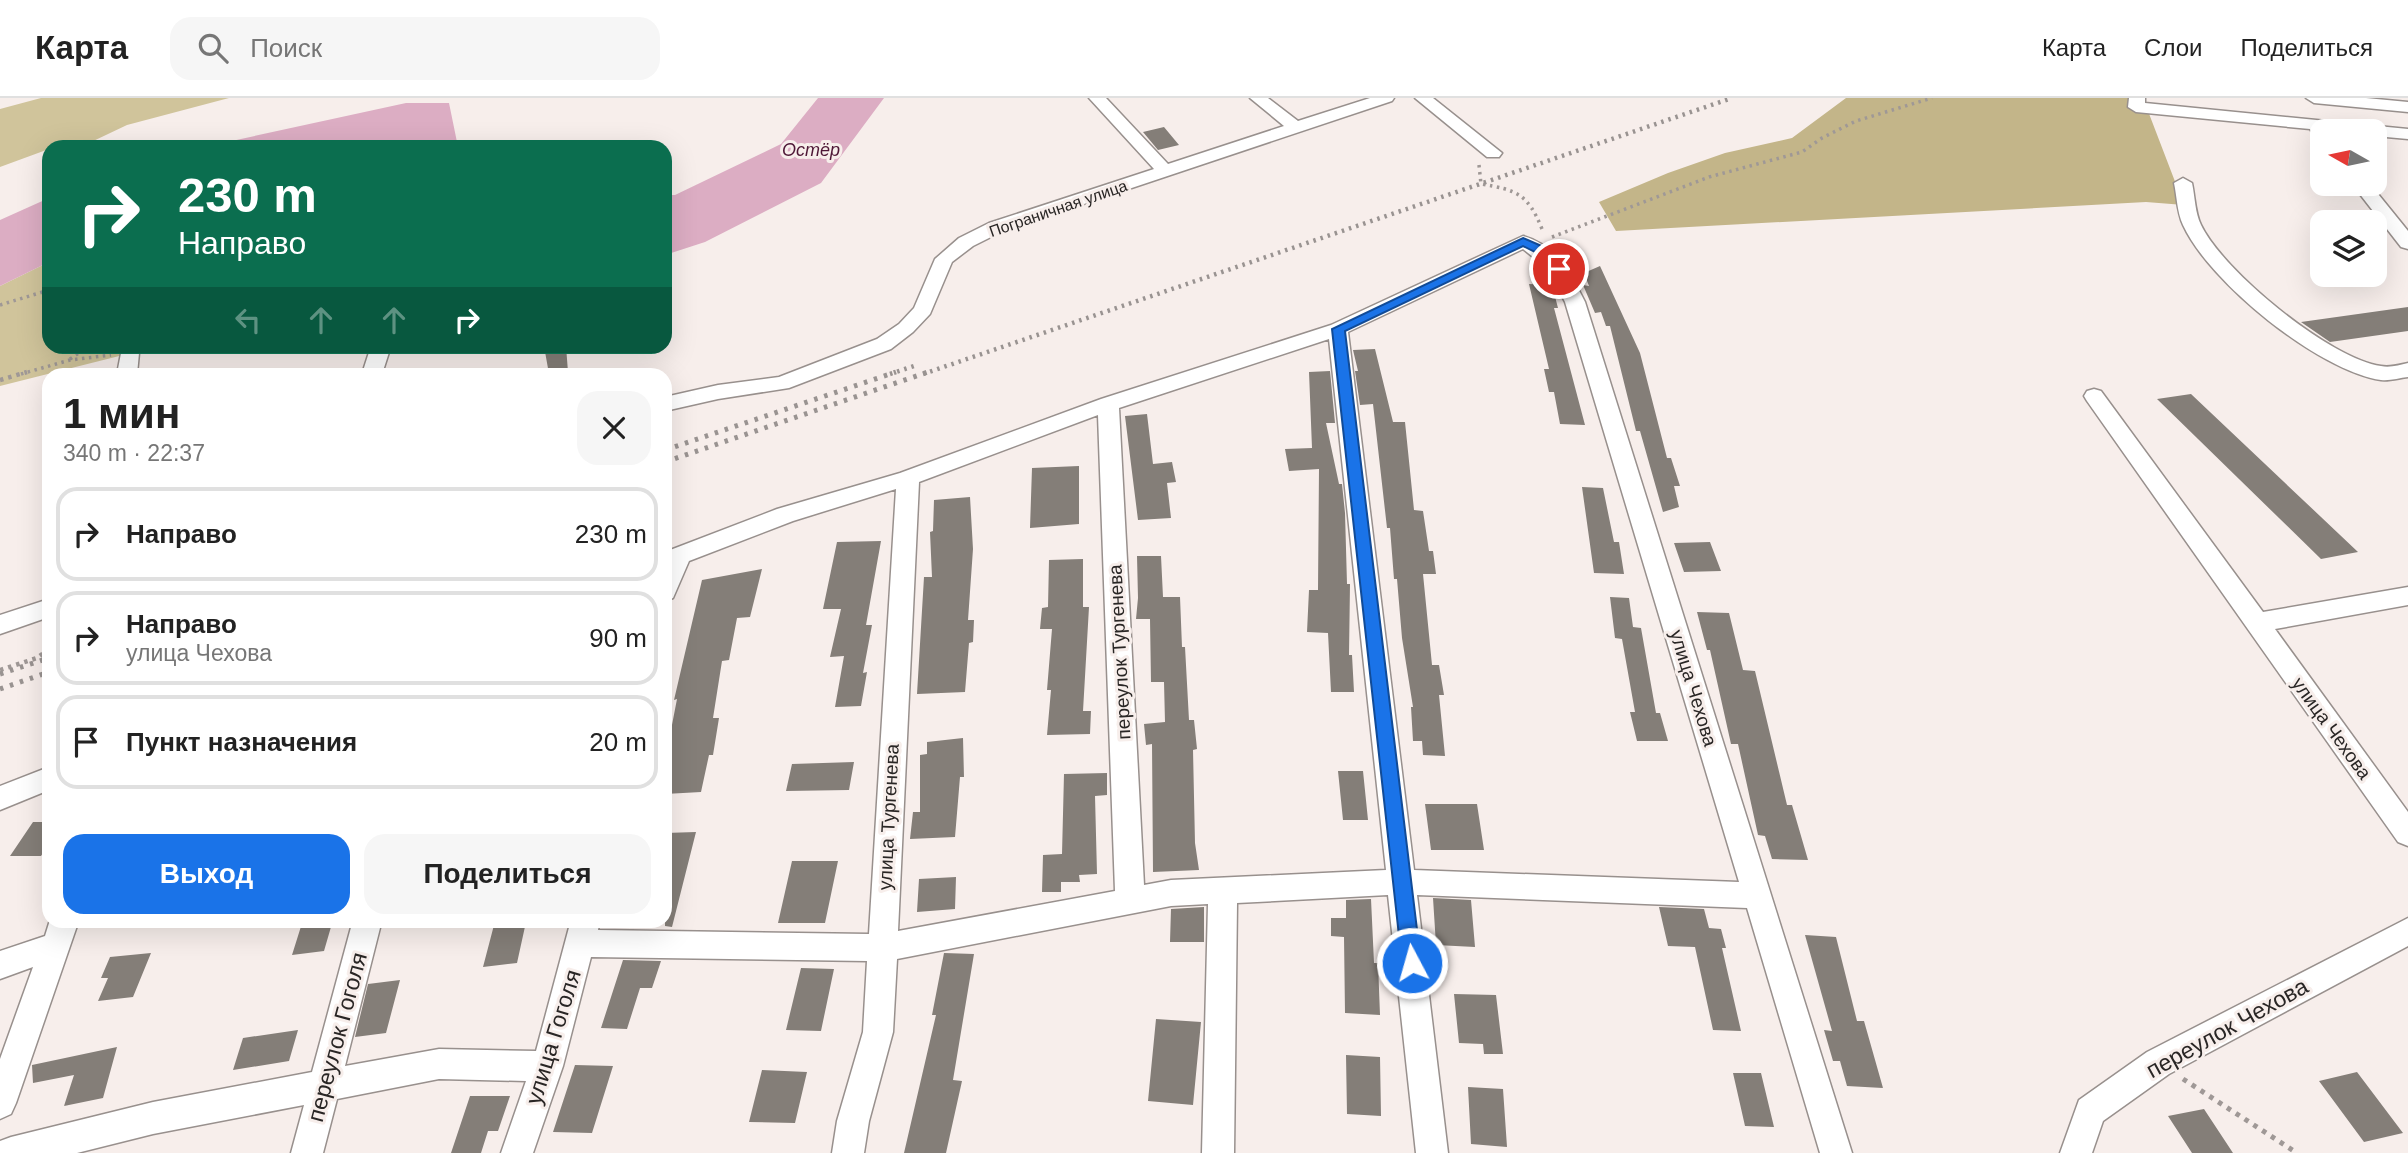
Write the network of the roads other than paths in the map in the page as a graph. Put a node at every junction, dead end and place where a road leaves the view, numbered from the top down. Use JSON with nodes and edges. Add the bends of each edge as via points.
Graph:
{"nodes":[{"id":1,"x":1097,"y":98,"type":"edge"},
{"id":2,"x":1258,"y":98,"type":"edge"},
{"id":3,"x":1386,"y":98,"type":"edge"},
{"id":4,"x":1423,"y":98,"type":"edge"},
{"id":5,"x":2314,"y":98,"type":"edge"},
{"id":6,"x":2136,"y":103,"type":"edge"},
{"id":7,"x":2408,"y":107,"type":"edge"},
{"id":8,"x":1295,"y":127,"type":"junction"},
{"id":9,"x":2310,"y":129,"type":"edge"},
{"id":10,"x":2387,"y":133,"type":"edge"},
{"id":11,"x":2408,"y":134,"type":"edge"},
{"id":12,"x":1493,"y":153,"type":"dead end"},
{"id":13,"x":1166,"y":172,"type":"junction"},
{"id":14,"x":2183,"y":183,"type":"dead end"},
{"id":15,"x":2371,"y":196,"type":"edge"},
{"id":16,"x":2408,"y":243,"type":"edge"},
{"id":17,"x":1338,"y":329,"type":"junction"},
{"id":18,"x":2408,"y":370,"type":"edge"},
{"id":19,"x":2094,"y":396,"type":"dead end"},
{"id":20,"x":672,"y":402,"type":"edge"},
{"id":21,"x":1108,"y":404,"type":"junction"},
{"id":22,"x":908,"y":478,"type":"junction"},
{"id":23,"x":672,"y":558,"type":"edge"},
{"id":24,"x":2408,"y":596,"type":"edge"},
{"id":25,"x":42,"y":610,"type":"edge"},
{"id":26,"x":2256,"y":623,"type":"junction"},
{"id":27,"x":0,"y":625,"type":"edge"},
{"id":28,"x":42,"y":781,"type":"edge"},
{"id":29,"x":0,"y":798,"type":"edge"},
{"id":30,"x":2408,"y":834,"type":"edge"},
{"id":31,"x":1403,"y":882,"type":"junction"},
{"id":32,"x":1223,"y":892,"type":"junction"},
{"id":33,"x":1757,"y":896,"type":"junction"},
{"id":34,"x":1130,"y":900,"type":"junction"},
{"id":35,"x":366,"y":928,"type":"edge"},
{"id":36,"x":2408,"y":931,"type":"edge"},
{"id":37,"x":584,"y":932,"type":"edge"},
{"id":38,"x":61,"y":933,"type":"edge"},
{"id":39,"x":881,"y":948,"type":"junction"},
{"id":40,"x":0,"y":965,"type":"edge"},
{"id":41,"x":547,"y":1066,"type":"junction"},
{"id":42,"x":324,"y":1084,"type":"junction"},
{"id":43,"x":0,"y":1103,"type":"edge"},
{"id":44,"x":11,"y":1153,"type":"edge"},
{"id":45,"x":307,"y":1153,"type":"edge"},
{"id":46,"x":516,"y":1153,"type":"edge"},
{"id":47,"x":848,"y":1153,"type":"edge"},
{"id":48,"x":1218,"y":1153,"type":"edge"},
{"id":49,"x":1432,"y":1153,"type":"edge"},
{"id":50,"x":1836,"y":1153,"type":"edge"},
{"id":51,"x":2076,"y":1153,"type":"edge"}],
"edges":[{"from":1,"to":13,"type":"street"},
{"from":2,"to":8,"type":"street"},
{"from":3,"to":8,"type":"street","name":"Пограничная улица"},
{"from":4,"to":12,"type":"street"},
{"from":5,"to":7,"type":"street"},
{"from":6,"to":9,"type":"street"},
{"from":8,"to":13,"type":"street","name":"Пограничная улица"},
{"from":10,"to":11,"type":"street"},
{"from":13,"to":20,"type":"street","name":"Пограничная улица","via":[[996,227],[965,242],[944,259],[923,310],[884,344],[782,383]]},
{"from":14,"to":18,"type":"street","via":[[2192,223],[2211,256],[2280,320],[2338,358],[2381,373]]},
{"from":15,"to":16,"type":"street"},
{"from":17,"to":21,"type":"street"},
{"from":17,"to":31,"type":"street"},
{"from":17,"to":33,"type":"street","name":"улица Чехова","via":[[1523,242],[1547,253],[1559,269],[1575,302]]},
{"from":19,"to":26,"type":"street","name":"улица Чехова"},
{"from":21,"to":22,"type":"street"},
{"from":21,"to":34,"type":"street","name":"переулок Тургенева"},
{"from":22,"to":23,"type":"street","via":[[785,515]]},
{"from":22,"to":39,"type":"street","name":"улица Тургенева"},
{"from":24,"to":26,"type":"street"},
{"from":25,"to":27,"type":"street"},
{"from":26,"to":30,"type":"street","name":"улица Чехова"},
{"from":28,"to":29,"type":"street"},
{"from":31,"to":32,"type":"street"},
{"from":31,"to":33,"type":"street"},
{"from":31,"to":49,"type":"street"},
{"from":32,"to":34,"type":"street","via":[[1171,892]]},
{"from":32,"to":48,"type":"street"},
{"from":33,"to":50,"type":"street","name":"улица Чехова"},
{"from":34,"to":39,"type":"street"},
{"from":35,"to":42,"type":"street","name":"переулок Гоголя"},
{"from":36,"to":51,"type":"street","name":"переулок Чехова","via":[[2158,1063],[2090,1111]]},
{"from":37,"to":39,"type":"street"},
{"from":37,"to":41,"type":"street","name":"улица Гоголя"},
{"from":38,"to":40,"type":"street"},
{"from":38,"to":43,"type":"street"},
{"from":39,"to":47,"type":"street","name":"улица Тургенева","via":[[878,1032]]},
{"from":41,"to":42,"type":"street","via":[[439,1064]]},
{"from":41,"to":46,"type":"street","name":"улица Гоголя"},
{"from":42,"to":44,"type":"street","via":[[153,1118]]},
{"from":42,"to":45,"type":"street","name":"переулок Гоголя"}]}
